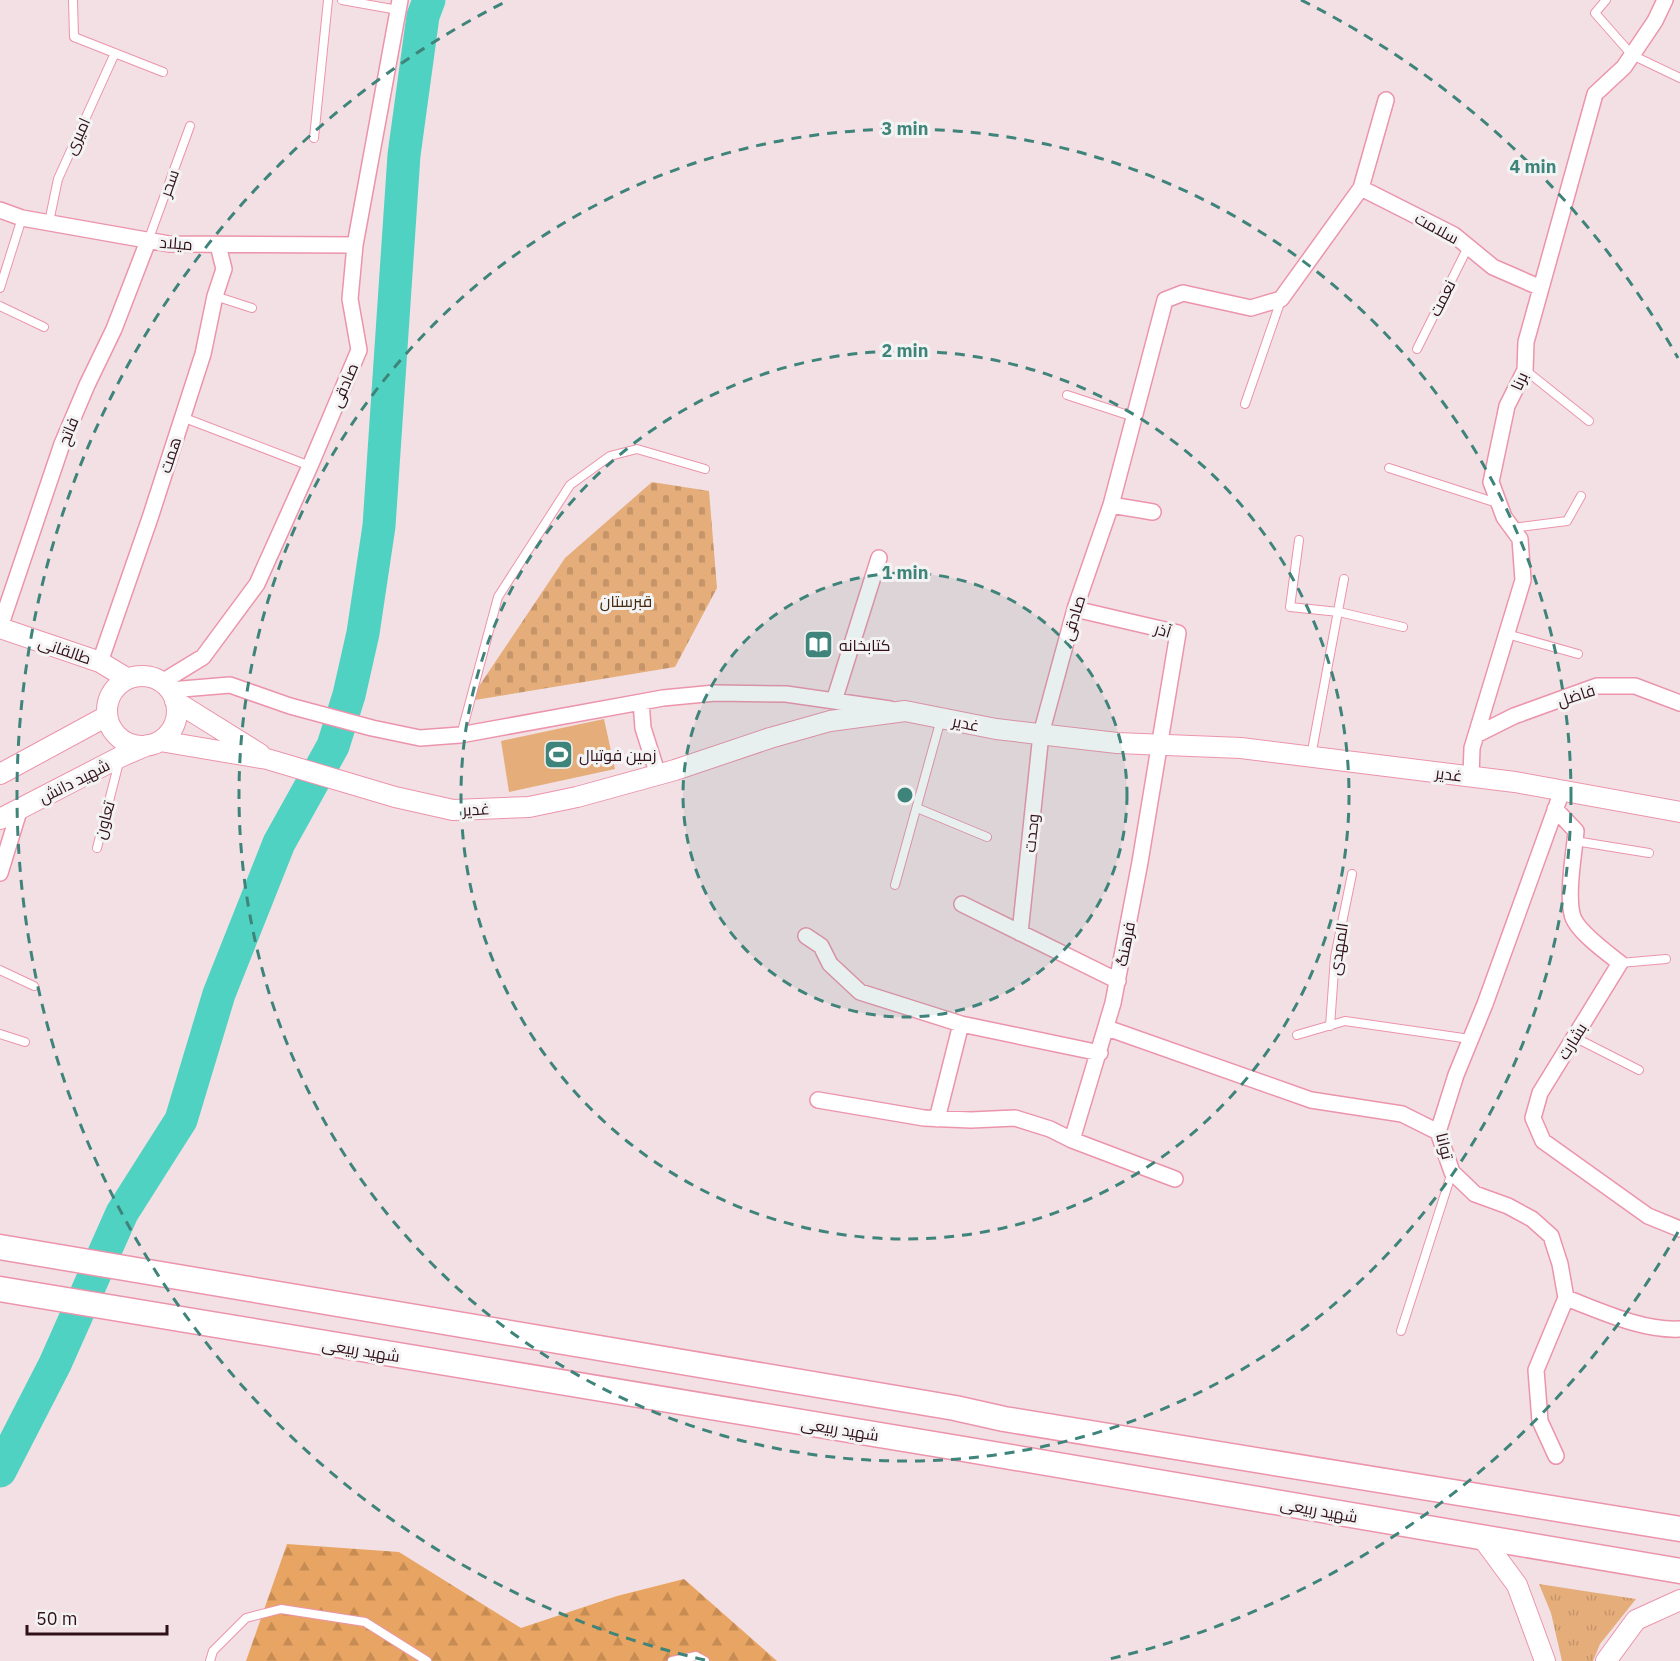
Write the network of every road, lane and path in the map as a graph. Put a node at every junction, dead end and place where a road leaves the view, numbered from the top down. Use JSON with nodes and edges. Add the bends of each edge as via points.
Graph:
{"nodes":[{"id":1,"x":74,"y":0,"type":"edge"},
{"id":2,"x":328,"y":0,"type":"edge"},
{"id":3,"x":342,"y":0,"type":"edge"},
{"id":4,"x":1606,"y":0,"type":"edge"},
{"id":5,"x":1665,"y":0,"type":"edge"},
{"id":6,"x":399,"y":5,"type":"edge"},
{"id":7,"x":115,"y":53,"type":"junction"},
{"id":8,"x":1632,"y":55,"type":"junction"},
{"id":9,"x":163,"y":72,"type":"dead end"},
{"id":10,"x":1680,"y":78,"type":"edge"},
{"id":11,"x":1386,"y":100,"type":"dead end"},
{"id":12,"x":190,"y":126,"type":"dead end"},
{"id":13,"x":314,"y":138,"type":"dead end"},
{"id":14,"x":1361,"y":188,"type":"junction"},
{"id":15,"x":0,"y":210,"type":"edge"},
{"id":16,"x":22,"y":218,"type":"junction"},
{"id":17,"x":49,"y":222,"type":"junction"},
{"id":18,"x":148,"y":241,"type":"junction"},
{"id":19,"x":218,"y":244,"type":"junction"},
{"id":20,"x":355,"y":245,"type":"junction"},
{"id":21,"x":1468,"y":246,"type":"junction"},
{"id":22,"x":0,"y":288,"type":"edge"},
{"id":23,"x":1541,"y":288,"type":"junction"},
{"id":24,"x":215,"y":296,"type":"junction"},
{"id":25,"x":1281,"y":299,"type":"junction"},
{"id":26,"x":0,"y":306,"type":"edge"},
{"id":27,"x":252,"y":308,"type":"dead end"},
{"id":28,"x":44,"y":327,"type":"dead end"},
{"id":29,"x":1417,"y":349,"type":"dead end"},
{"id":30,"x":1525,"y":370,"type":"junction"},
{"id":31,"x":1067,"y":395,"type":"dead end"},
{"id":32,"x":1245,"y":404,"type":"dead end"},
{"id":33,"x":182,"y":417,"type":"junction"},
{"id":34,"x":1134,"y":417,"type":"junction"},
{"id":35,"x":1590,"y":421,"type":"dead end"},
{"id":36,"x":310,"y":466,"type":"junction"},
{"id":37,"x":1389,"y":468,"type":"dead end"},
{"id":38,"x":705,"y":469,"type":"dead end"},
{"id":39,"x":1581,"y":496,"type":"dead end"},
{"id":40,"x":1499,"y":503,"type":"junction"},
{"id":41,"x":1111,"y":504,"type":"junction"},
{"id":42,"x":1153,"y":512,"type":"dead end"},
{"id":43,"x":1512,"y":528,"type":"junction"},
{"id":44,"x":1299,"y":540,"type":"dead end"},
{"id":45,"x":879,"y":558,"type":"dead end"},
{"id":46,"x":1344,"y":579,"type":"dead end"},
{"id":47,"x":1075,"y":609,"type":"junction"},
{"id":48,"x":1339,"y":612,"type":"junction"},
{"id":49,"x":1403,"y":627,"type":"dead end"},
{"id":50,"x":0,"y":628,"type":"edge"},
{"id":51,"x":1507,"y":634,"type":"junction"},
{"id":52,"x":0,"y":641,"type":"edge"},
{"id":53,"x":1578,"y":654,"type":"dead end"},
{"id":54,"x":100,"y":662,"type":"junction"},
{"id":55,"x":128,"y":679,"type":"junction"},
{"id":56,"x":169,"y":691,"type":"junction"},
{"id":57,"x":111,"y":694,"type":"junction"},
{"id":58,"x":834,"y":701,"type":"junction"},
{"id":59,"x":641,"y":702,"type":"junction"},
{"id":60,"x":1680,"y":703,"type":"edge"},
{"id":61,"x":905,"y":711,"type":"junction"},
{"id":62,"x":107,"y":716,"type":"junction"},
{"id":63,"x":942,"y":718,"type":"junction"},
{"id":64,"x":1041,"y":734,"type":"junction"},
{"id":65,"x":460,"y":735,"type":"junction"},
{"id":66,"x":1476,"y":735,"type":"junction"},
{"id":67,"x":154,"y":743,"type":"junction"},
{"id":68,"x":1159,"y":745,"type":"junction"},
{"id":69,"x":120,"y":757,"type":"junction"},
{"id":70,"x":1311,"y":758,"type":"junction"},
{"id":71,"x":267,"y":759,"type":"junction"},
{"id":72,"x":0,"y":774,"type":"edge"},
{"id":73,"x":658,"y":775,"type":"junction"},
{"id":74,"x":1471,"y":777,"type":"junction"},
{"id":75,"x":1562,"y":791,"type":"junction"},
{"id":76,"x":20,"y":808,"type":"junction"},
{"id":77,"x":917,"y":808,"type":"junction"},
{"id":78,"x":1555,"y":810,"type":"junction"},
{"id":79,"x":1680,"y":812,"type":"edge"},
{"id":80,"x":0,"y":819,"type":"edge"},
{"id":81,"x":987,"y":837,"type":"dead end"},
{"id":82,"x":1575,"y":841,"type":"junction"},
{"id":83,"x":97,"y":848,"type":"dead end"},
{"id":84,"x":1649,"y":853,"type":"dead end"},
{"id":85,"x":0,"y":873,"type":"edge"},
{"id":86,"x":1352,"y":874,"type":"dead end"},
{"id":87,"x":895,"y":885,"type":"dead end"},
{"id":88,"x":962,"y":904,"type":"dead end"},
{"id":89,"x":1020,"y":933,"type":"junction"},
{"id":90,"x":806,"y":936,"type":"dead end"},
{"id":91,"x":1666,"y":959,"type":"dead end"},
{"id":92,"x":1620,"y":963,"type":"junction"},
{"id":93,"x":0,"y":970,"type":"edge"},
{"id":94,"x":1118,"y":981,"type":"junction"},
{"id":95,"x":34,"y":986,"type":"dead end"},
{"id":96,"x":961,"y":1024,"type":"junction"},
{"id":97,"x":1330,"y":1026,"type":"junction"},
{"id":98,"x":1107,"y":1028,"type":"junction"},
{"id":99,"x":0,"y":1034,"type":"edge"},
{"id":100,"x":1297,"y":1035,"type":"dead end"},
{"id":101,"x":1574,"y":1037,"type":"junction"},
{"id":102,"x":1470,"y":1039,"type":"junction"},
{"id":103,"x":25,"y":1042,"type":"dead end"},
{"id":104,"x":1100,"y":1053,"type":"junction"},
{"id":105,"x":1639,"y":1070,"type":"dead end"},
{"id":106,"x":818,"y":1100,"type":"dead end"},
{"id":107,"x":937,"y":1119,"type":"junction"},
{"id":108,"x":1438,"y":1132,"type":"junction"},
{"id":109,"x":1072,"y":1140,"type":"junction"},
{"id":110,"x":1452,"y":1172,"type":"junction"},
{"id":111,"x":1175,"y":1179,"type":"dead end"},
{"id":112,"x":1680,"y":1229,"type":"edge"},
{"id":113,"x":0,"y":1247,"type":"edge"},
{"id":114,"x":0,"y":1289,"type":"edge"},
{"id":115,"x":1566,"y":1298,"type":"junction"},
{"id":116,"x":1680,"y":1329,"type":"edge"},
{"id":117,"x":1401,"y":1331,"type":"dead end"},
{"id":118,"x":955,"y":1408,"type":"junction"},
{"id":119,"x":1004,"y":1419,"type":"junction"},
{"id":120,"x":946,"y":1446,"type":"junction"},
{"id":121,"x":996,"y":1454,"type":"junction"},
{"id":122,"x":1556,"y":1456,"type":"dead end"},
{"id":123,"x":1680,"y":1529,"type":"edge"},
{"id":124,"x":1483,"y":1539,"type":"junction"},
{"id":125,"x":1680,"y":1571,"type":"edge"},
{"id":126,"x":1680,"y":1600,"type":"edge"},
{"id":127,"x":210,"y":1661,"type":"edge"},
{"id":128,"x":427,"y":1661,"type":"edge"},
{"id":129,"x":672,"y":1661,"type":"edge"},
{"id":130,"x":705,"y":1661,"type":"edge"},
{"id":131,"x":1545,"y":1661,"type":"edge"},
{"id":132,"x":1606,"y":1661,"type":"edge"}],
"edges":[{"from":1,"to":7,"type":"lane","via":[[74,38]]},
{"from":2,"to":13,"type":"lane"},
{"from":3,"to":6,"type":"lane"},
{"from":4,"to":8,"type":"lane","via":[[1595,13]]},
{"from":5,"to":8,"type":"street","name":"برنا"},
{"from":6,"to":20,"type":"street","name":"صادقی"},
{"from":7,"to":9,"type":"lane"},
{"from":7,"to":17,"type":"lane","name":"امیری","via":[[58,179]]},
{"from":8,"to":10,"type":"lane"},
{"from":8,"to":23,"type":"street","name":"برنا","via":[[1595,94]]},
{"from":11,"to":14,"type":"street"},
{"from":12,"to":18,"type":"lane","name":"سحر"},
{"from":14,"to":21,"type":"street","name":"سلامت"},
{"from":14,"to":25,"type":"street"},
{"from":15,"to":16,"type":"street","name":"میلاد"},
{"from":16,"to":17,"type":"street","name":"میلاد"},
{"from":16,"to":22,"type":"lane"},
{"from":17,"to":18,"type":"street","name":"میلاد"},
{"from":18,"to":19,"type":"street","name":"میلاد"},
{"from":18,"to":50,"type":"street","name":"فاتح","via":[[114,329],[62,444]]},
{"from":19,"to":20,"type":"street","name":"میلاد"},
{"from":19,"to":24,"type":"street","name":"همت","via":[[224,269]]},
{"from":20,"to":36,"type":"street","name":"صادقی","via":[[351,299],[359,350]]},
{"from":21,"to":23,"type":"street","name":"سلامت","via":[[1493,267]]},
{"from":21,"to":29,"type":"lane","name":"نعمت"},
{"from":23,"to":30,"type":"street","name":"برنا","via":[[1526,342]]},
{"from":24,"to":27,"type":"lane"},
{"from":24,"to":33,"type":"street","name":"همت","via":[[203,354]]},
{"from":25,"to":32,"type":"lane"},
{"from":25,"to":34,"type":"street","name":"صادقی","via":[[1251,308],[1183,292],[1166,300]]},
{"from":26,"to":28,"type":"lane"},
{"from":30,"to":35,"type":"lane"},
{"from":30,"to":40,"type":"street","name":"برنا","via":[[1507,406],[1491,482]]},
{"from":31,"to":34,"type":"lane"},
{"from":33,"to":36,"type":"lane"},
{"from":33,"to":54,"type":"street","name":"همت"},
{"from":34,"to":41,"type":"street","name":"صادقی"},
{"from":36,"to":56,"type":"street","name":"صادقی","via":[[257,584],[202,657]]},
{"from":37,"to":40,"type":"lane"},
{"from":38,"to":65,"type":"lane","via":[[637,448],[610,456],[570,485],[498,597]]},
{"from":39,"to":43,"type":"lane","via":[[1568,521]]},
{"from":40,"to":43,"type":"street","name":"برنا"},
{"from":41,"to":42,"type":"street"},
{"from":41,"to":47,"type":"street","name":"صادقی"},
{"from":43,"to":51,"type":"street","name":"برنا","via":[[1520,540],[1523,580]]},
{"from":44,"to":48,"type":"lane","via":[[1290,607]]},
{"from":45,"to":58,"type":"street"},
{"from":46,"to":48,"type":"lane"},
{"from":47,"to":64,"type":"street","name":"صادقی"},
{"from":47,"to":68,"type":"street","name":"آذر","via":[[1178,633]]},
{"from":48,"to":49,"type":"lane"},
{"from":48,"to":70,"type":"lane"},
{"from":50,"to":54,"type":"street","name":"طالقانی"},
{"from":51,"to":53,"type":"lane"},
{"from":51,"to":66,"type":"street","name":"برنا"},
{"from":52,"to":57,"type":"street","name":"طالقانی","via":[[100,675]]},
{"from":54,"to":55,"type":"street","name":"طالقانی"},
{"from":55,"to":56,"type":"street","via":[[151,677]]},
{"from":55,"to":57,"type":"street"},
{"from":56,"to":65,"type":"street","via":[[230,685],[290,706],[382,730],[420,738]]},
{"from":56,"to":67,"type":"street","via":[[177,712],[174,724],[169,734]]},
{"from":56,"to":71,"type":"street"},
{"from":57,"to":62,"type":"street"},
{"from":58,"to":59,"type":"street","via":[[786,694],[715,693]]},
{"from":58,"to":61,"type":"street"},
{"from":59,"to":65,"type":"street"},
{"from":59,"to":73,"type":"street","via":[[643,728]]},
{"from":60,"to":66,"type":"street","name":"فاضل","via":[[1635,686],[1597,686],[1514,716]]},
{"from":61,"to":63,"type":"street","name":"غدیر"},
{"from":61,"to":73,"type":"street","name":"غدیر","via":[[830,721]]},
{"from":62,"to":67,"type":"street","via":[[111,727],[127,742],[138,746]]},
{"from":62,"to":72,"type":"street"},
{"from":63,"to":64,"type":"street","name":"غدیر"},
{"from":63,"to":77,"type":"lane"},
{"from":64,"to":68,"type":"street","name":"غدیر"},
{"from":64,"to":89,"type":"street","name":"وحدت"},
{"from":66,"to":74,"type":"street","name":"برنا"},
{"from":67,"to":69,"type":"street","name":"شهید دانش"},
{"from":67,"to":71,"type":"street"},
{"from":68,"to":70,"type":"street","name":"غدیر","via":[[1240,748]]},
{"from":68,"to":94,"type":"street","name":"فرهنگ"},
{"from":69,"to":76,"type":"street","name":"شهید دانش"},
{"from":69,"to":83,"type":"lane","name":"تعاون"},
{"from":70,"to":74,"type":"street","name":"غدیر"},
{"from":71,"to":73,"type":"street","name":"غدیر","via":[[453,810],[529,807]]},
{"from":74,"to":75,"type":"street","name":"غدیر"},
{"from":75,"to":78,"type":"street","name":"توانا"},
{"from":75,"to":79,"type":"street","name":"غدیر"},
{"from":76,"to":80,"type":"street","name":"شهید دانش"},
{"from":76,"to":85,"type":"street"},
{"from":77,"to":81,"type":"lane"},
{"from":77,"to":87,"type":"lane"},
{"from":78,"to":82,"type":"street","via":[[1576,831]]},
{"from":78,"to":102,"type":"street","name":"توانا"},
{"from":82,"to":84,"type":"lane"},
{"from":82,"to":92,"type":"street","via":[[1572,916],[1594,944]]},
{"from":86,"to":97,"type":"lane","name":"المهدی","via":[[1335,957]]},
{"from":88,"to":89,"type":"street"},
{"from":89,"to":94,"type":"street"},
{"from":90,"to":96,"type":"street","via":[[821,946],[830,964],[860,992]]},
{"from":91,"to":92,"type":"lane"},
{"from":92,"to":101,"type":"street","name":"بشارت"},
{"from":93,"to":95,"type":"lane"},
{"from":94,"to":98,"type":"street","name":"فرهنگ"},
{"from":96,"to":104,"type":"street"},
{"from":96,"to":107,"type":"street"},
{"from":97,"to":100,"type":"lane"},
{"from":97,"to":102,"type":"lane","via":[[1345,1021]]},
{"from":98,"to":104,"type":"street","name":"فرهنگ"},
{"from":98,"to":108,"type":"street","via":[[1311,1100],[1402,1114]]},
{"from":99,"to":103,"type":"lane"},
{"from":101,"to":105,"type":"lane"},
{"from":101,"to":112,"type":"street","name":"بشارت","via":[[1540,1094],[1533,1118],[1543,1141],[1648,1216]]},
{"from":102,"to":108,"type":"street","name":"توانا"},
{"from":104,"to":109,"type":"street","name":"فرهنگ"},
{"from":106,"to":107,"type":"street"},
{"from":107,"to":109,"type":"street","via":[[1015,1118]]},
{"from":108,"to":110,"type":"street","name":"توانا"},
{"from":109,"to":111,"type":"street"},
{"from":110,"to":115,"type":"street","name":"توانا","via":[[1475,1194],[1516,1210],[1551,1236]]},
{"from":110,"to":117,"type":"lane"},
{"from":113,"to":118,"type":"main road"},
{"from":114,"to":120,"type":"main road","name":"شهید ربیعی"},
{"from":115,"to":116,"type":"street","via":[[1620,1318],[1666,1330]]},
{"from":115,"to":122,"type":"street","via":[[1536,1370],[1540,1421]]},
{"from":118,"to":119,"type":"main road"},
{"from":118,"to":120,"type":"main road"},
{"from":119,"to":121,"type":"main road"},
{"from":119,"to":123,"type":"main road"},
{"from":120,"to":121,"type":"main road","name":"شهید ربیعی"},
{"from":121,"to":124,"type":"main road","name":"شهید ربیعی"},
{"from":124,"to":125,"type":"main road","name":"شهید ربیعی"},
{"from":124,"to":131,"type":"street","via":[[1517,1585]]},
{"from":126,"to":132,"type":"street","via":[[1636,1620]]},
{"from":127,"to":128,"type":"lane","via":[[213,1651],[246,1618],[281,1609],[365,1622]]},
{"from":129,"to":130,"type":"lane","via":[[696,1656]]}]}
